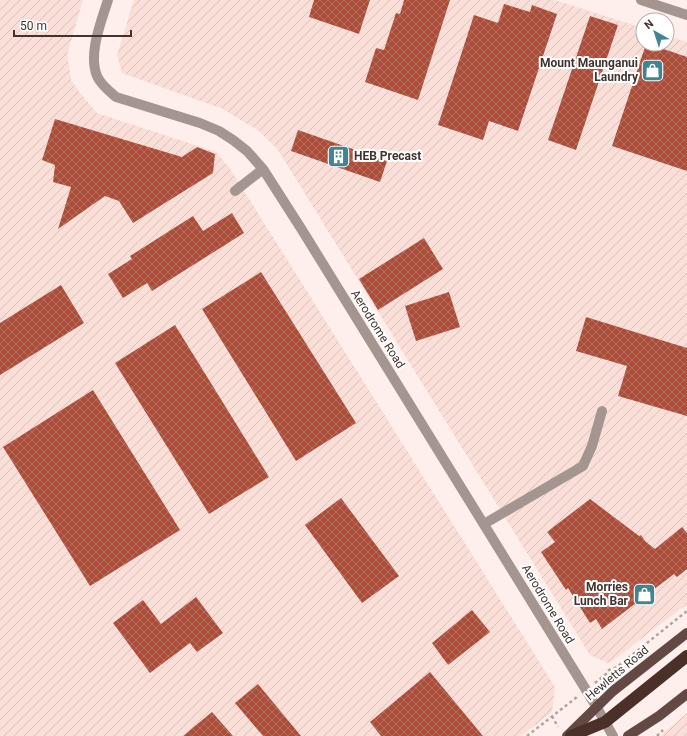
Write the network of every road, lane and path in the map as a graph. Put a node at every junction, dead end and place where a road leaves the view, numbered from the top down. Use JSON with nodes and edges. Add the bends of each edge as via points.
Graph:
{"nodes":[{"id":1,"x":108,"y":0,"type":"edge"},
{"id":2,"x":641,"y":0,"type":"edge"},
{"id":3,"x":687,"y":15,"type":"edge"},
{"id":4,"x":263,"y":169,"type":"junction"},
{"id":5,"x":235,"y":191,"type":"dead end"},
{"id":6,"x":602,"y":411,"type":"dead end"},
{"id":7,"x":484,"y":524,"type":"junction"},
{"id":8,"x":687,"y":611,"type":"edge"},
{"id":9,"x":687,"y":632,"type":"edge"},
{"id":10,"x":687,"y":656,"type":"edge"},
{"id":11,"x":606,"y":674,"type":"dead end"},
{"id":12,"x":687,"y":694,"type":"edge"},
{"id":13,"x":596,"y":706,"type":"junction"},
{"id":14,"x":564,"y":708,"type":"dead end"},
{"id":15,"x":605,"y":722,"type":"junction"},
{"id":16,"x":527,"y":736,"type":"edge"},
{"id":17,"x":567,"y":736,"type":"edge"},
{"id":18,"x":571,"y":736,"type":"edge"},
{"id":19,"x":596,"y":736,"type":"edge"},
{"id":20,"x":612,"y":736,"type":"edge"},
{"id":21,"x":628,"y":736,"type":"edge"}],
"edges":[{"from":1,"to":4,"type":"street","name":"Aerodrome Road","via":[[96,42],[94,65],[97,75],[109,92],[116,97],[219,131],[247,151]]},
{"from":2,"to":3,"type":"street"},
{"from":4,"to":5,"type":"street"},
{"from":4,"to":7,"type":"street","name":"Aerodrome Road"},
{"from":6,"to":7,"type":"street","via":[[583,466]]},
{"from":7,"to":13,"type":"street","name":"Aerodrome Road"},
{"from":8,"to":11,"type":"path"},
{"from":9,"to":13,"type":"main road","name":"Hewletts Road"},
{"from":10,"to":15,"type":"highway"},
{"from":12,"to":21,"type":"main road"},
{"from":13,"to":15,"type":"street","name":"Aerodrome Road"},
{"from":13,"to":17,"type":"main road","name":"Hewletts Road"},
{"from":14,"to":16,"type":"path"},
{"from":15,"to":18,"type":"highway"},
{"from":15,"to":19,"type":"highway"},
{"from":15,"to":20,"type":"street","name":"Aerodrome Road"}]}
